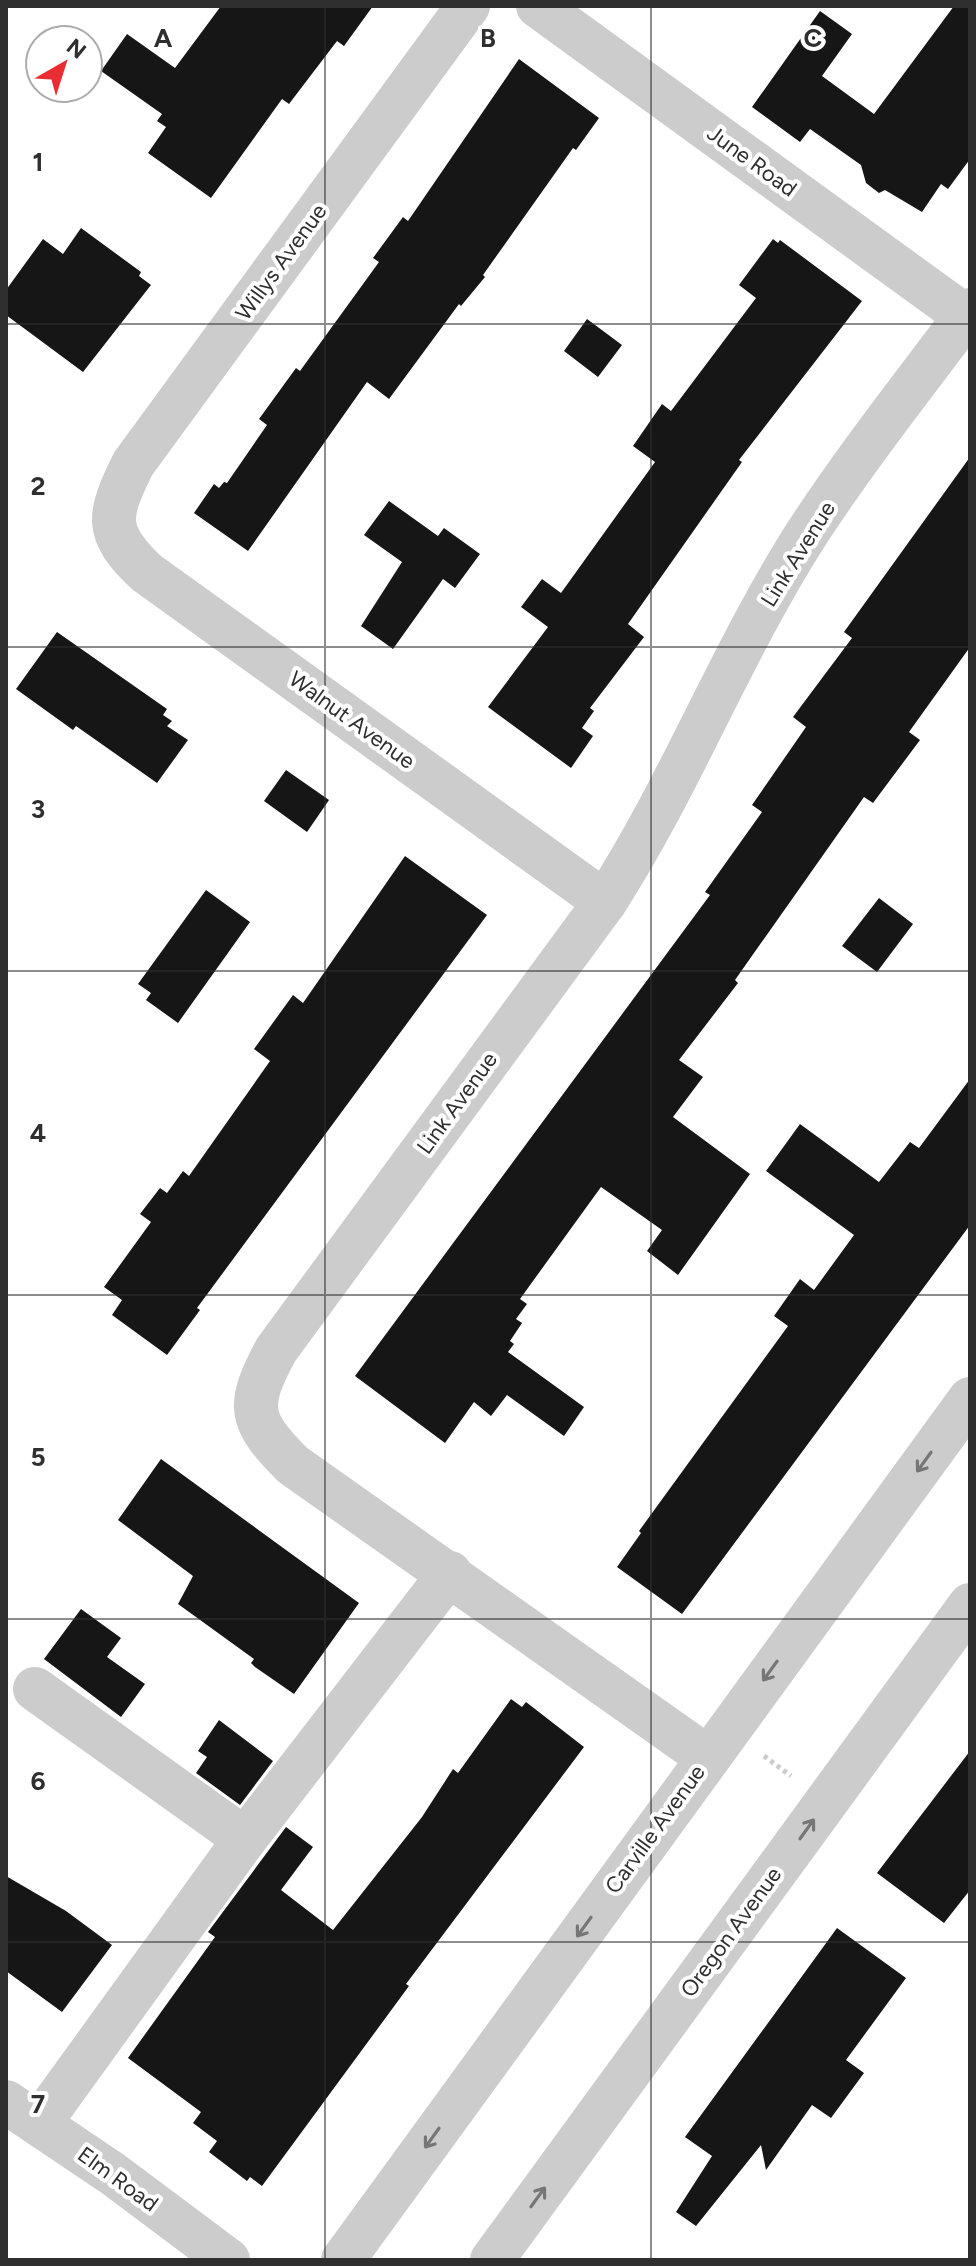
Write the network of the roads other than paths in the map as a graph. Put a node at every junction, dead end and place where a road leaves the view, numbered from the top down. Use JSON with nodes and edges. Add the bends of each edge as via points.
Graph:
{"nodes":[{"id":1,"x":468,"y":6,"type":"edge"},
{"id":2,"x":538,"y":6,"type":"edge"},
{"id":3,"x":963,"y":330,"type":"edge"},
{"id":4,"x":112,"y":526,"type":"joint"},
{"id":5,"x":605,"y":902,"type":"junction"},
{"id":6,"x":970,"y":1399,"type":"edge"},
{"id":7,"x":450,"y":1573,"type":"junction"},
{"id":8,"x":970,"y":1605,"type":"edge"},
{"id":9,"x":35,"y":1689,"type":"dead end"},
{"id":10,"x":717,"y":1743,"type":"junction"},
{"id":11,"x":245,"y":1839,"type":"junction"},
{"id":12,"x":23,"y":2113,"type":"edge"},
{"id":13,"x":228,"y":2260,"type":"edge"},
{"id":14,"x":343,"y":2260,"type":"edge"},
{"id":15,"x":492,"y":2260,"type":"edge"}],
"edges":[{"from":1,"to":4,"type":"street","name":"Willys Avenue","via":[[133,464],[116,498]]},
{"from":2,"to":3,"type":"street","name":"June Road"},
{"from":3,"to":5,"type":"street","name":"Link Avenue","via":[[809,530],[718,692],[642,844]]},
{"from":4,"to":5,"type":"street","name":"Walnut Avenue","via":[[123,551],[147,573]]},
{"from":5,"to":7,"type":"street","name":"Link Avenue","via":[[276,1350],[259,1382],[254,1409],[265,1438],[293,1465]]},
{"from":6,"to":10,"type":"street","name":"Carville Avenue","one_way":true},
{"from":7,"to":10,"type":"street","name":"Link Avenue"},
{"from":7,"to":11,"type":"street"},
{"from":15,"to":8,"type":"street","name":"Oregon Avenue","one_way":true},
{"from":9,"to":11,"type":"street"},
{"from":10,"to":14,"type":"street","name":"Carville Avenue","one_way":true},
{"from":11,"to":12,"type":"street"},
{"from":12,"to":13,"type":"street","name":"Elm Road"}]}
